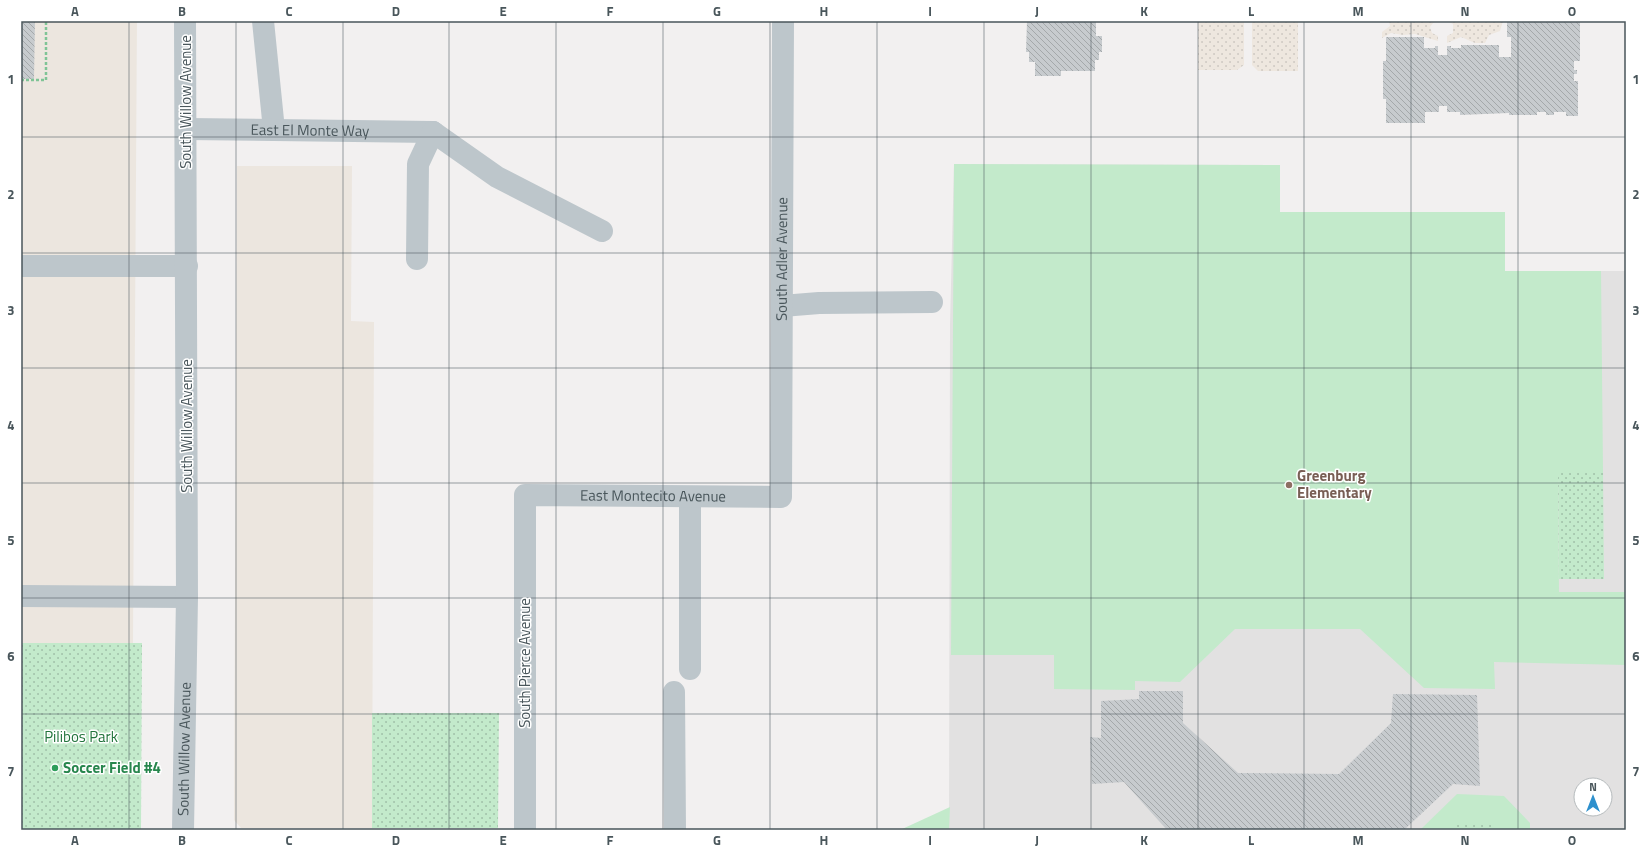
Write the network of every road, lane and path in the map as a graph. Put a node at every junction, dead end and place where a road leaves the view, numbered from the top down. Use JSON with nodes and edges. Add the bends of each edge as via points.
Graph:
{"nodes":[{"id":1,"x":46,"y":21,"type":"edge"},
{"id":2,"x":186,"y":21,"type":"edge"},
{"id":3,"x":263,"y":21,"type":"edge"},
{"id":4,"x":783,"y":21,"type":"edge"},
{"id":5,"x":21,"y":80,"type":"edge"},
{"id":6,"x":187,"y":129,"type":"junction"},
{"id":7,"x":274,"y":130,"type":"junction"},
{"id":8,"x":433,"y":132,"type":"junction"},
{"id":9,"x":602,"y":231,"type":"dead end"},
{"id":10,"x":417,"y":259,"type":"dead end"},
{"id":11,"x":21,"y":266,"type":"edge"},
{"id":12,"x":187,"y":266,"type":"junction"},
{"id":13,"x":932,"y":302,"type":"dead end"},
{"id":14,"x":782,"y":306,"type":"junction"},
{"id":15,"x":525,"y":495,"type":"joint"},
{"id":16,"x":781,"y":497,"type":"joint"},
{"id":17,"x":690,"y":498,"type":"junction"},
{"id":18,"x":21,"y":596,"type":"edge"},
{"id":19,"x":187,"y":597,"type":"junction"},
{"id":20,"x":690,"y":669,"type":"dead end"},
{"id":21,"x":674,"y":692,"type":"dead end"},
{"id":22,"x":182,"y":830,"type":"edge"},
{"id":23,"x":525,"y":830,"type":"edge"},
{"id":24,"x":675,"y":830,"type":"edge"}],
"edges":[{"from":1,"to":5,"type":"path","via":[[46,80]]},
{"from":2,"to":6,"type":"street","name":"South Willow Avenue"},
{"from":3,"to":7,"type":"street"},
{"from":4,"to":14,"type":"street","name":"South Adler Avenue"},
{"from":6,"to":7,"type":"street","name":"East El Monte Way"},
{"from":6,"to":12,"type":"street","name":"South Willow Avenue"},
{"from":7,"to":8,"type":"street","name":"East El Monte Way"},
{"from":8,"to":9,"type":"street","via":[[498,177]]},
{"from":8,"to":10,"type":"street","via":[[418,164]]},
{"from":11,"to":12,"type":"street"},
{"from":12,"to":19,"type":"street","name":"South Willow Avenue"},
{"from":13,"to":14,"type":"street","via":[[819,303]]},
{"from":14,"to":16,"type":"street","name":"South Adler Avenue"},
{"from":15,"to":17,"type":"street","name":"East Montecito Avenue"},
{"from":15,"to":23,"type":"street","name":"South Pierce Avenue"},
{"from":16,"to":17,"type":"street","name":"East Montecito Avenue"},
{"from":17,"to":20,"type":"street"},
{"from":18,"to":19,"type":"street"},
{"from":19,"to":22,"type":"street","name":"South Willow Avenue"},
{"from":21,"to":24,"type":"street"}]}
